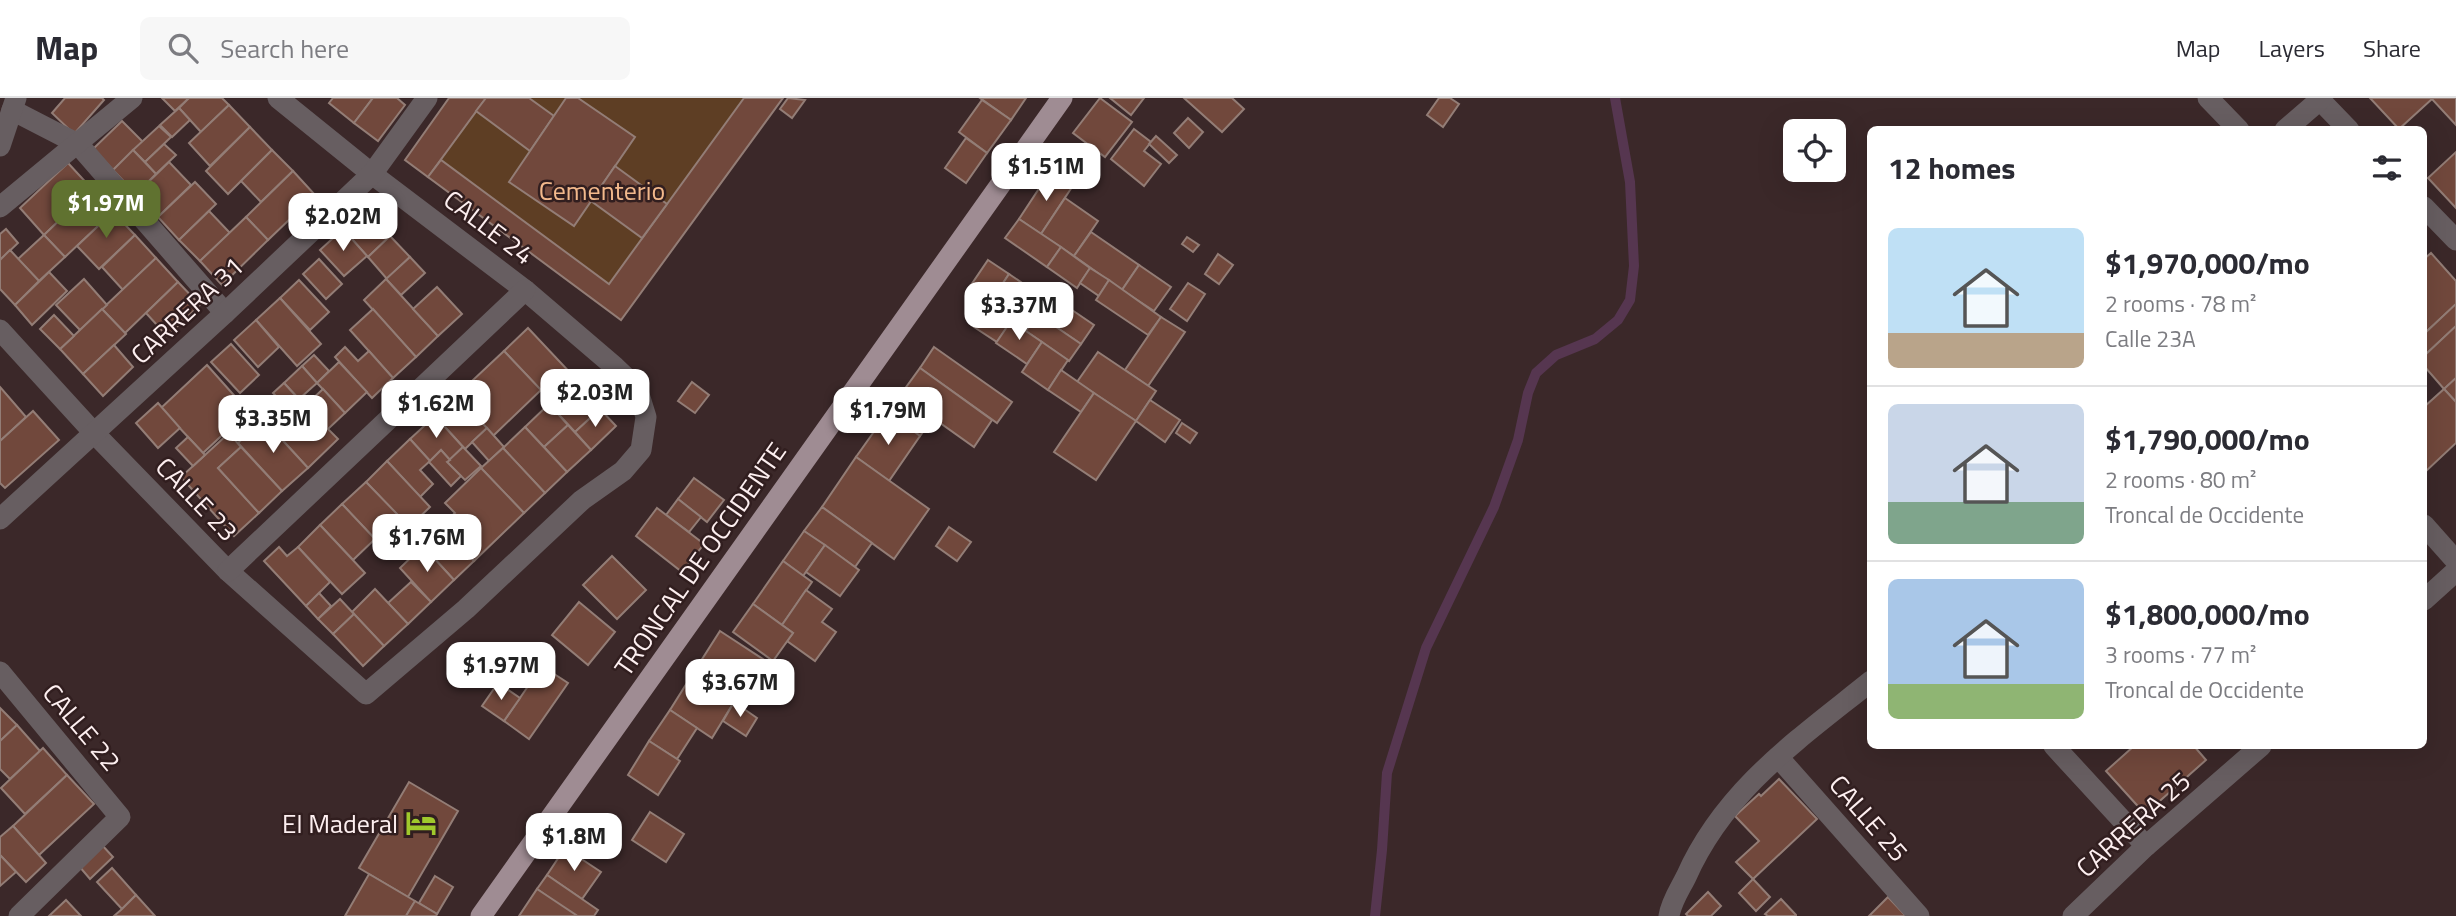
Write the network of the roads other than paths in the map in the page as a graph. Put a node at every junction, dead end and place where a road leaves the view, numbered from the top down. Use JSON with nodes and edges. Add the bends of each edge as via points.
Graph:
{"nodes":[{"id":1,"x":132,"y":98,"type":"edge"},
{"id":2,"x":278,"y":98,"type":"edge"},
{"id":3,"x":428,"y":98,"type":"edge"},
{"id":4,"x":1062,"y":98,"type":"edge"},
{"id":5,"x":2208,"y":98,"type":"edge"},
{"id":6,"x":2321,"y":99,"type":"edge"},
{"id":7,"x":14,"y":104,"type":"edge"},
{"id":8,"x":2235,"y":126,"type":"edge"},
{"id":9,"x":2290,"y":126,"type":"edge"},
{"id":10,"x":2345,"y":126,"type":"edge"},
{"id":11,"x":78,"y":144,"type":"junction"},
{"id":12,"x":0,"y":146,"type":"edge"},
{"id":13,"x":372,"y":174,"type":"junction"},
{"id":14,"x":0,"y":207,"type":"edge"},
{"id":15,"x":2427,"y":210,"type":"edge"},
{"id":16,"x":2456,"y":240,"type":"edge"},
{"id":17,"x":525,"y":290,"type":"junction"},
{"id":18,"x":225,"y":313,"type":"junction"},
{"id":19,"x":0,"y":330,"type":"edge"},
{"id":20,"x":94,"y":434,"type":"junction"},
{"id":21,"x":0,"y":519,"type":"edge"},
{"id":22,"x":2427,"y":528,"type":"edge"},
{"id":23,"x":2456,"y":561,"type":"edge"},
{"id":24,"x":228,"y":571,"type":"junction"},
{"id":25,"x":2456,"y":571,"type":"edge"},
{"id":26,"x":2427,"y":597,"type":"edge"},
{"id":27,"x":0,"y":673,"type":"edge"},
{"id":28,"x":1867,"y":684,"type":"edge"},
{"id":29,"x":366,"y":694,"type":"joint"},
{"id":30,"x":2057,"y":749,"type":"edge"},
{"id":31,"x":2258,"y":749,"type":"edge"},
{"id":32,"x":1778,"y":757,"type":"junction"},
{"id":33,"x":2146,"y":846,"type":"junction"},
{"id":34,"x":19,"y":916,"type":"edge"},
{"id":35,"x":481,"y":916,"type":"edge"},
{"id":36,"x":1669,"y":916,"type":"edge"},
{"id":37,"x":1919,"y":916,"type":"edge"},
{"id":38,"x":2073,"y":916,"type":"edge"}],
"edges":[{"from":1,"to":11,"type":"street"},
{"from":2,"to":13,"type":"street","name":"CALLE 24"},
{"from":3,"to":13,"type":"street","name":"CARRERA 31"},
{"from":4,"to":35,"type":"main road","name":"TRONCAL DE OCCIDENTE"},
{"from":5,"to":8,"type":"street"},
{"from":6,"to":9,"type":"street"},
{"from":6,"to":10,"type":"street"},
{"from":7,"to":11,"type":"street"},
{"from":7,"to":12,"type":"street"},
{"from":11,"to":14,"type":"street"},
{"from":11,"to":18,"type":"street"},
{"from":13,"to":17,"type":"street","name":"CALLE 24"},
{"from":13,"to":18,"type":"street","name":"CARRERA 31"},
{"from":15,"to":16,"type":"street"},
{"from":17,"to":24,"type":"street"},
{"from":17,"to":29,"type":"street","name":"CALLE 24","via":[[637,388],[646,417],[641,450],[623,471],[582,500],[466,609]]},
{"from":18,"to":20,"type":"street","name":"CARRERA 31"},
{"from":19,"to":20,"type":"street","name":"CALLE 23"},
{"from":20,"to":21,"type":"street","name":"CARRERA 31"},
{"from":20,"to":24,"type":"street","name":"CALLE 23"},
{"from":22,"to":23,"type":"street"},
{"from":24,"to":29,"type":"street","name":"CALLE 23"},
{"from":25,"to":26,"type":"street"},
{"from":27,"to":34,"type":"street","name":"CALLE 22","via":[[121,817]]},
{"from":28,"to":32,"type":"street"},
{"from":30,"to":33,"type":"street"},
{"from":31,"to":33,"type":"street","name":"CARRERA 25"},
{"from":32,"to":36,"type":"street","via":[[1739,793],[1715,826],[1691,865]]},
{"from":32,"to":37,"type":"street","name":"CALLE 25"},
{"from":33,"to":38,"type":"street","name":"CARRERA 25"}]}
